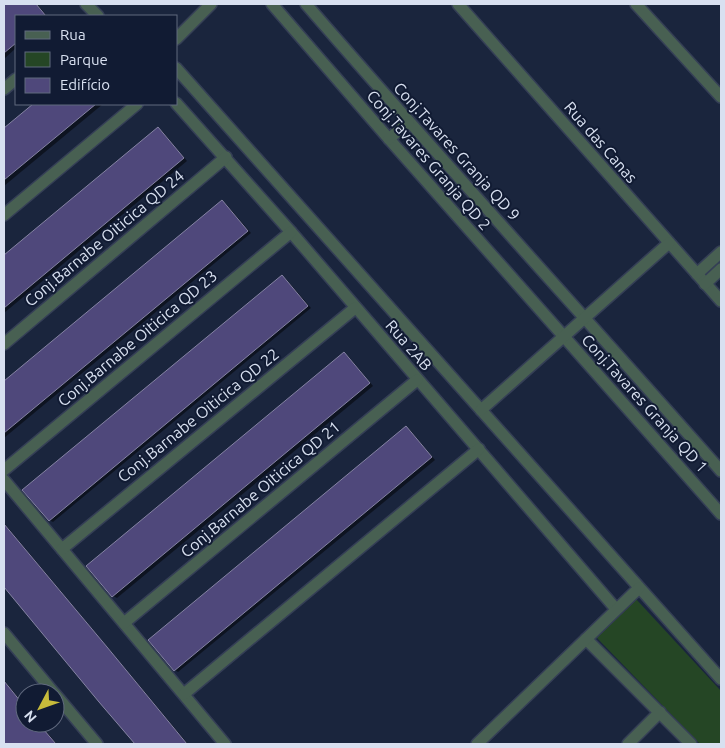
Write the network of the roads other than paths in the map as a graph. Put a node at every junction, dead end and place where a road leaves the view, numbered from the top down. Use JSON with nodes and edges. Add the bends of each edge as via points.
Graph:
{"nodes":[{"id":1,"x":86,"y":4,"type":"edge"},
{"id":2,"x":211,"y":4,"type":"edge"},
{"id":3,"x":272,"y":4,"type":"edge"},
{"id":4,"x":306,"y":4,"type":"edge"},
{"id":5,"x":458,"y":4,"type":"edge"},
{"id":6,"x":636,"y":4,"type":"edge"},
{"id":7,"x":94,"y":15,"type":"edge"},
{"id":8,"x":178,"y":37,"type":"edge"},
{"id":9,"x":178,"y":70,"type":"edge"},
{"id":10,"x":15,"y":80,"type":"edge"},
{"id":11,"x":4,"y":89,"type":"edge"},
{"id":12,"x":721,"y":97,"type":"edge"},
{"id":13,"x":136,"y":105,"type":"edge"},
{"id":14,"x":178,"y":105,"type":"edge"},
{"id":15,"x":408,"y":122,"type":"junction"},
{"id":16,"x":388,"y":140,"type":"junction"},
{"id":17,"x":226,"y":157,"type":"junction"},
{"id":18,"x":4,"y":215,"type":"edge"},
{"id":19,"x":291,"y":232,"type":"junction"},
{"id":20,"x":669,"y":243,"type":"junction"},
{"id":21,"x":721,"y":252,"type":"edge"},
{"id":22,"x":721,"y":269,"type":"edge"},
{"id":23,"x":697,"y":274,"type":"junction"},
{"id":24,"x":705,"y":284,"type":"junction"},
{"id":25,"x":721,"y":301,"type":"edge"},
{"id":26,"x":355,"y":308,"type":"junction"},
{"id":27,"x":586,"y":318,"type":"junction"},
{"id":28,"x":564,"y":337,"type":"junction"},
{"id":29,"x":4,"y":344,"type":"edge"},
{"id":30,"x":418,"y":380,"type":"junction"},
{"id":31,"x":481,"y":410,"type":"junction"},
{"id":32,"x":479,"y":449,"type":"junction"},
{"id":33,"x":4,"y":470,"type":"edge"},
{"id":34,"x":721,"y":471,"type":"edge"},
{"id":35,"x":4,"y":480,"type":"edge"},
{"id":36,"x":721,"y":514,"type":"edge"},
{"id":37,"x":62,"y":548,"type":"junction"},
{"id":38,"x":639,"y":588,"type":"junction"},
{"id":39,"x":616,"y":609,"type":"junction"},
{"id":40,"x":124,"y":623,"type":"junction"},
{"id":41,"x":4,"y":633,"type":"edge"},
{"id":42,"x":586,"y":638,"type":"junction"},
{"id":43,"x":721,"y":679,"type":"edge"},
{"id":44,"x":46,"y":683,"type":"edge"},
{"id":45,"x":184,"y":694,"type":"junction"},
{"id":46,"x":65,"y":706,"type":"edge"},
{"id":47,"x":660,"y":712,"type":"junction"},
{"id":48,"x":97,"y":744,"type":"edge"},
{"id":49,"x":225,"y":744,"type":"edge"},
{"id":50,"x":478,"y":744,"type":"edge"},
{"id":51,"x":628,"y":744,"type":"edge"},
{"id":52,"x":691,"y":744,"type":"edge"}],
"edges":[{"from":1,"to":7,"type":"street"},
{"from":2,"to":8,"type":"street"},
{"from":3,"to":16,"type":"street","name":"Conj.Tavares Granja QD 2"},
{"from":4,"to":15,"type":"street","name":"Conj.Tavares Granja QD 9"},
{"from":5,"to":20,"type":"street","name":"Rua das Canas"},
{"from":6,"to":12,"type":"street"},
{"from":9,"to":31,"type":"street"},
{"from":10,"to":11,"type":"street"},
{"from":13,"to":18,"type":"street"},
{"from":14,"to":17,"type":"street","name":"Rua 2AB"},
{"from":15,"to":16,"type":"street"},
{"from":15,"to":27,"type":"street","name":"Conj.Tavares Granja QD 9"},
{"from":16,"to":28,"type":"street","name":"Conj.Tavares Granja QD 2"},
{"from":17,"to":19,"type":"street","name":"Rua 2AB"},
{"from":17,"to":29,"type":"street","name":"Conj.Barnabe Oiticica QD 24"},
{"from":19,"to":26,"type":"street","name":"Rua 2AB"},
{"from":19,"to":33,"type":"street","name":"Conj.Barnabe Oiticica QD 23"},
{"from":20,"to":23,"type":"street","name":"Rua das Canas"},
{"from":20,"to":27,"type":"street"},
{"from":21,"to":23,"type":"street"},
{"from":22,"to":24,"type":"street"},
{"from":23,"to":24,"type":"street","name":"Rua das Canas"},
{"from":24,"to":25,"type":"street","name":"Rua das Canas"},
{"from":26,"to":30,"type":"street","name":"Rua 2AB"},
{"from":26,"to":37,"type":"street","name":"Conj.Barnabe Oiticica QD 22"},
{"from":27,"to":28,"type":"street"},
{"from":27,"to":34,"type":"street","name":"Conj.Tavares Granja QD 9"},
{"from":28,"to":31,"type":"street"},
{"from":28,"to":36,"type":"street","name":"Conj.Tavares Granja QD 1"},
{"from":30,"to":32,"type":"street","name":"Rua 2AB"},
{"from":30,"to":40,"type":"street","name":"Conj.Barnabe Oiticica QD 21"},
{"from":31,"to":38,"type":"street"},
{"from":32,"to":39,"type":"street","name":"Rua 2AB"},
{"from":32,"to":45,"type":"street"},
{"from":35,"to":37,"type":"street"},
{"from":37,"to":40,"type":"street"},
{"from":38,"to":39,"type":"street"},
{"from":38,"to":43,"type":"street"},
{"from":39,"to":42,"type":"street"},
{"from":40,"to":45,"type":"street"},
{"from":41,"to":44,"type":"street"},
{"from":42,"to":47,"type":"street"},
{"from":42,"to":50,"type":"street"},
{"from":45,"to":49,"type":"street"},
{"from":46,"to":48,"type":"street"},
{"from":47,"to":51,"type":"street"},
{"from":47,"to":52,"type":"street"}]}
